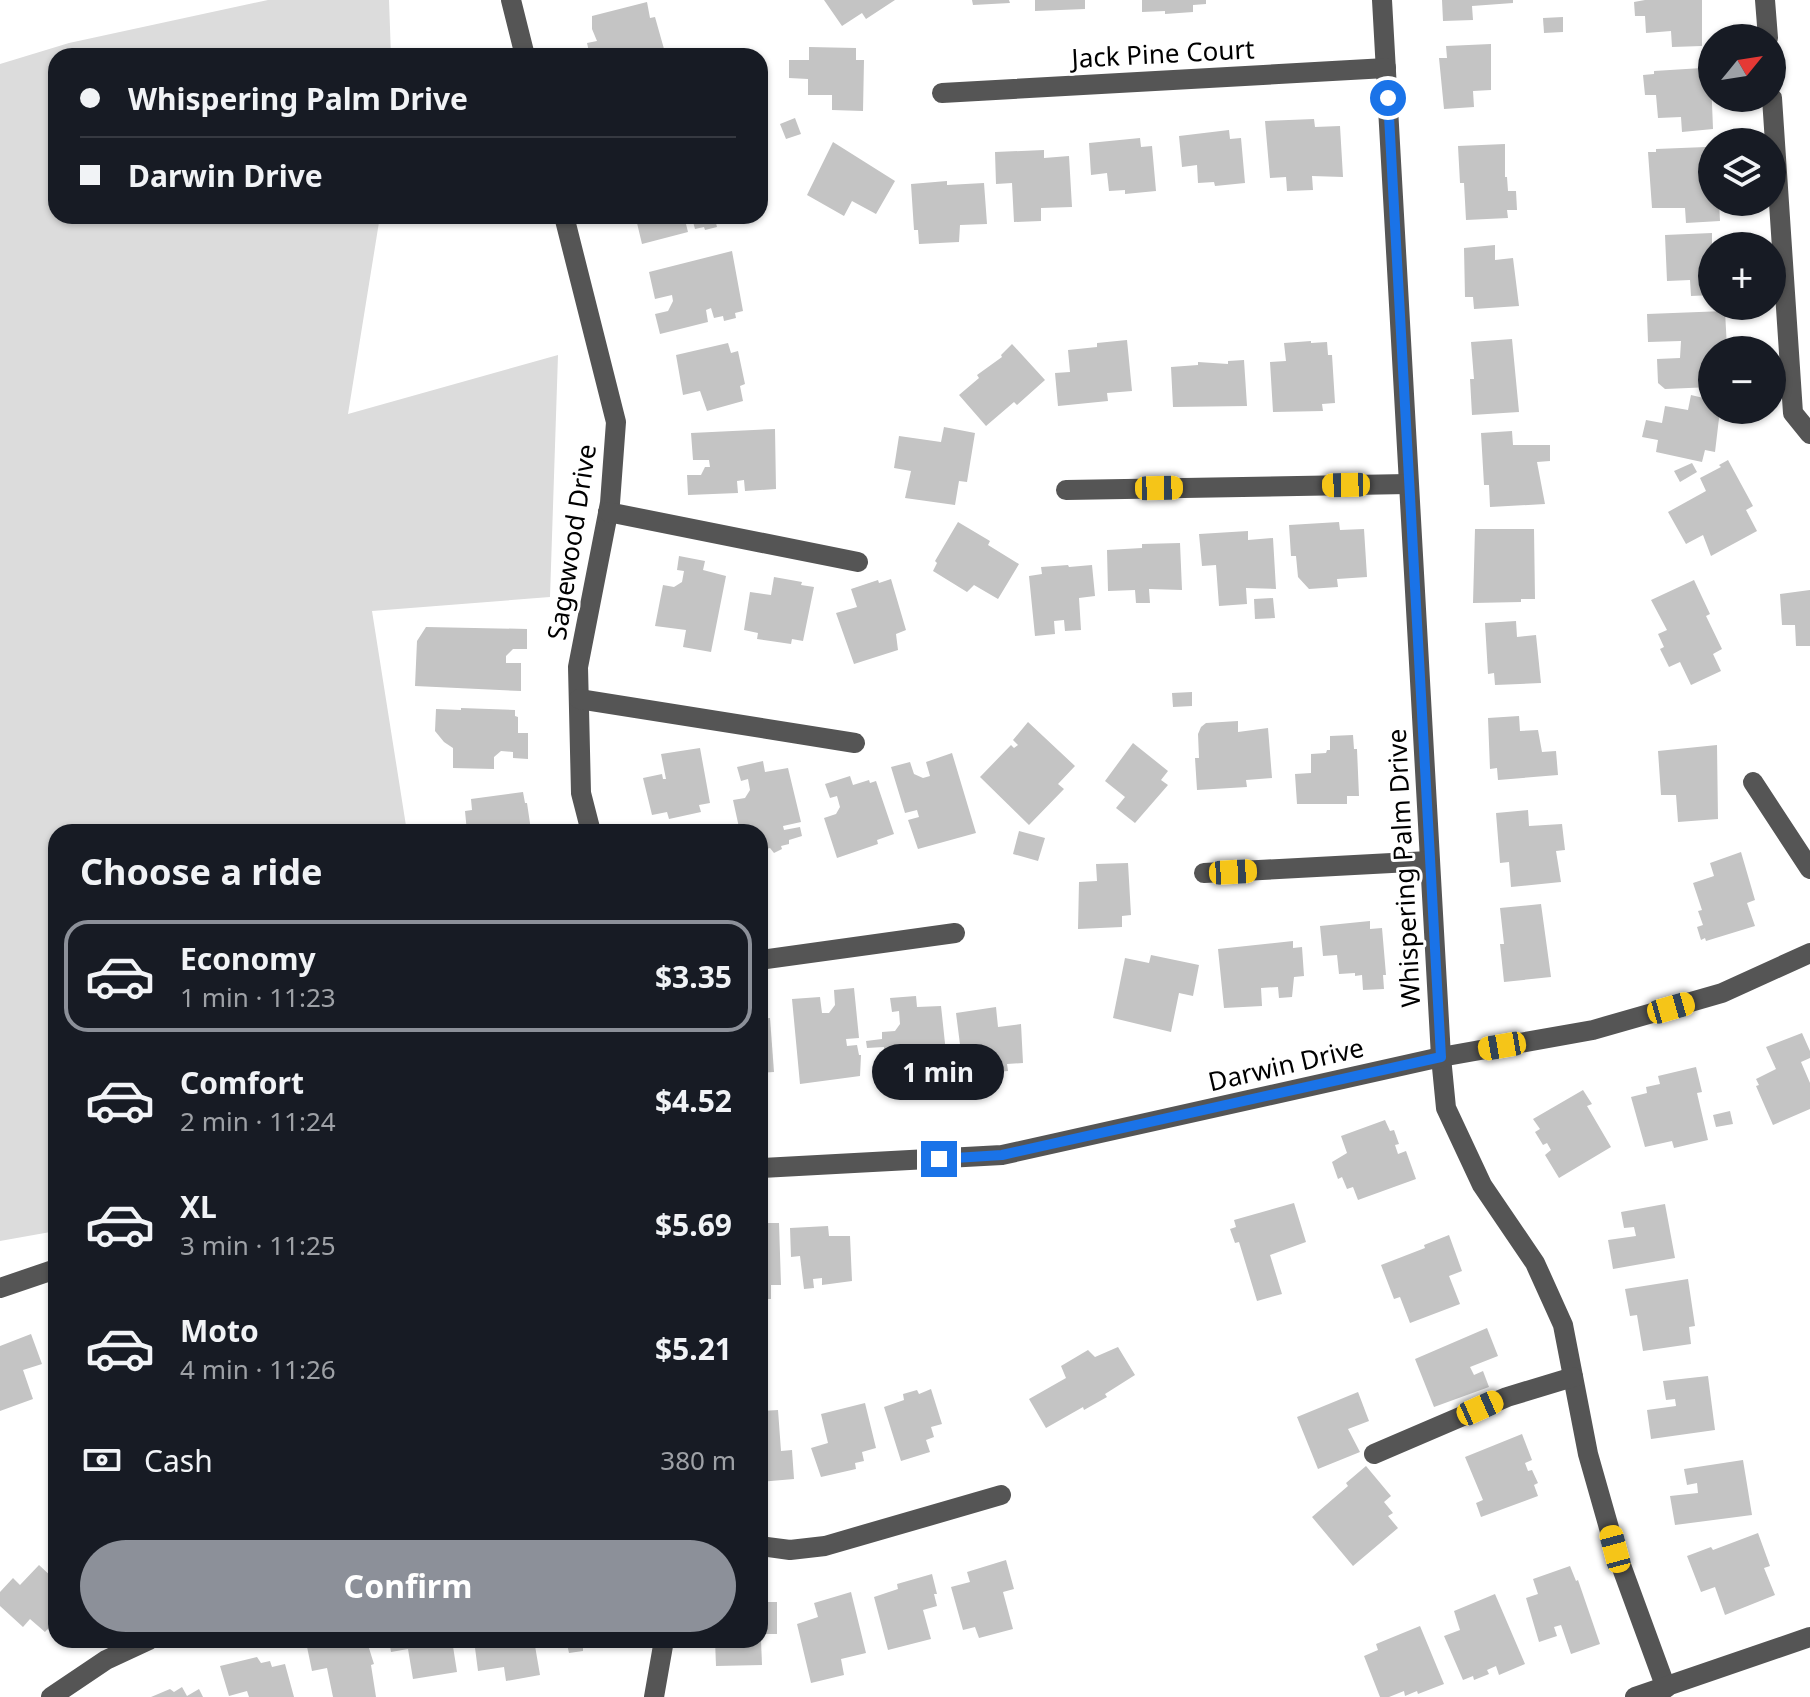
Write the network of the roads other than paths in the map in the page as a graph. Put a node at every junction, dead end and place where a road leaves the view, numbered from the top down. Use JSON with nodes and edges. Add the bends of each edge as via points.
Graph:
{"nodes":[{"id":1,"x":511,"y":0,"type":"edge"},
{"id":2,"x":1382,"y":0,"type":"edge"},
{"id":3,"x":1765,"y":0,"type":"edge"},
{"id":4,"x":1767,"y":24,"type":"edge"},
{"id":5,"x":523,"y":48,"type":"edge"},
{"id":6,"x":1386,"y":68,"type":"junction"},
{"id":7,"x":942,"y":93,"type":"dead end"},
{"id":8,"x":1773,"y":112,"type":"edge"},
{"id":9,"x":566,"y":224,"type":"edge"},
{"id":10,"x":1810,"y":434,"type":"edge"},
{"id":11,"x":1408,"y":484,"type":"junction"},
{"id":12,"x":1066,"y":490,"type":"dead end"},
{"id":13,"x":608,"y":512,"type":"junction"},
{"id":14,"x":858,"y":562,"type":"dead end"},
{"id":15,"x":579,"y":699,"type":"junction"},
{"id":16,"x":855,"y":743,"type":"dead end"},
{"id":17,"x":1753,"y":782,"type":"dead end"},
{"id":18,"x":589,"y":824,"type":"edge"},
{"id":19,"x":1429,"y":861,"type":"junction"},
{"id":20,"x":1810,"y":869,"type":"edge"},
{"id":21,"x":1204,"y":873,"type":"dead end"},
{"id":22,"x":955,"y":933,"type":"dead end"},
{"id":23,"x":1810,"y":953,"type":"edge"},
{"id":24,"x":768,"y":959,"type":"edge"},
{"id":25,"x":1441,"y":1057,"type":"junction"},
{"id":26,"x":768,"y":1168,"type":"edge"},
{"id":27,"x":48,"y":1272,"type":"edge"},
{"id":28,"x":0,"y":1288,"type":"edge"},
{"id":29,"x":1573,"y":1377,"type":"junction"},
{"id":30,"x":1374,"y":1454,"type":"dead end"},
{"id":31,"x":1001,"y":1495,"type":"dead end"},
{"id":32,"x":768,"y":1547,"type":"edge"},
{"id":33,"x":1810,"y":1637,"type":"edge"},
{"id":34,"x":132,"y":1648,"type":"edge"},
{"id":35,"x":663,"y":1648,"type":"edge"},
{"id":36,"x":1666,"y":1688,"type":"junction"},
{"id":37,"x":51,"y":1697,"type":"edge"},
{"id":38,"x":654,"y":1697,"type":"edge"},
{"id":39,"x":1635,"y":1697,"type":"edge"}],
"edges":[{"from":1,"to":5,"type":"street"},
{"from":2,"to":6,"type":"street","name":"Whispering Palm Drive"},
{"from":3,"to":4,"type":"street"},
{"from":6,"to":7,"type":"street","name":"Jack Pine Court"},
{"from":6,"to":11,"type":"street","name":"Whispering Palm Drive"},
{"from":8,"to":10,"type":"street","via":[[1793,413]]},
{"from":9,"to":13,"type":"street","name":"Sagewood Drive","via":[[616,422]]},
{"from":11,"to":12,"type":"street"},
{"from":11,"to":19,"type":"street","name":"Whispering Palm Drive"},
{"from":13,"to":14,"type":"street"},
{"from":13,"to":15,"type":"street","name":"Sagewood Drive","via":[[578,667]]},
{"from":15,"to":16,"type":"street"},
{"from":15,"to":18,"type":"street","name":"Sagewood Drive","via":[[581,793]]},
{"from":17,"to":20,"type":"street"},
{"from":19,"to":21,"type":"street"},
{"from":19,"to":25,"type":"street","name":"Whispering Palm Drive"},
{"from":22,"to":24,"type":"street"},
{"from":23,"to":25,"type":"street","name":"Darwin Drive","via":[[1722,993],[1607,1026]]},
{"from":25,"to":26,"type":"street","name":"Darwin Drive","via":[[1002,1155]]},
{"from":25,"to":29,"type":"street","name":"Whispering Palm Drive","via":[[1446,1108],[1482,1185],[1535,1263],[1563,1325]]},
{"from":27,"to":28,"type":"street"},
{"from":29,"to":30,"type":"street","via":[[1507,1397]]},
{"from":29,"to":36,"type":"street","name":"Whispering Palm Drive","via":[[1615,1549]]},
{"from":31,"to":32,"type":"street","via":[[825,1546]]},
{"from":33,"to":36,"type":"street"},
{"from":34,"to":37,"type":"street"},
{"from":35,"to":38,"type":"street"},
{"from":36,"to":39,"type":"street"}]}
